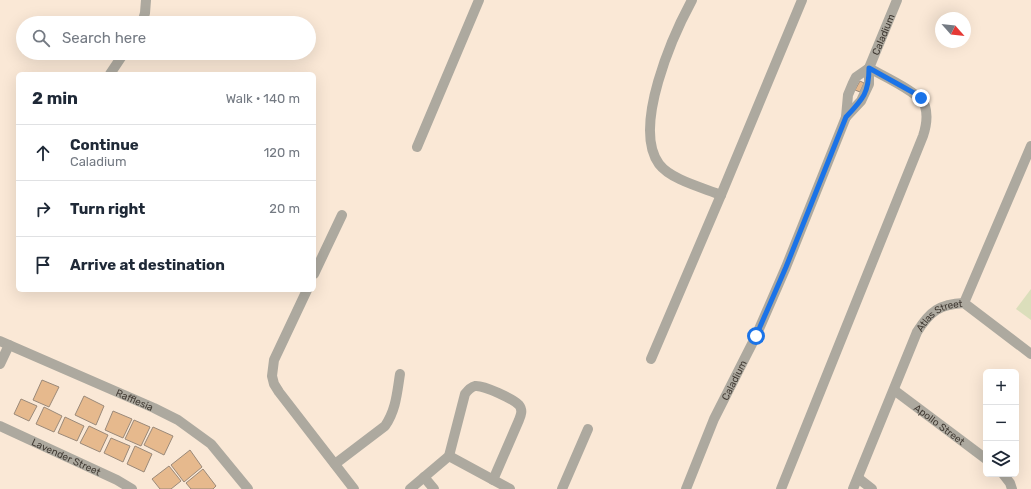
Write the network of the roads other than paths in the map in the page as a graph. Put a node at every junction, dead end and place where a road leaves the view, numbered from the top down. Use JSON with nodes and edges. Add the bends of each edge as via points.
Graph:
{"nodes":[{"id":1,"x":146,"y":0,"type":"edge"},
{"id":2,"x":479,"y":0,"type":"edge"},
{"id":3,"x":692,"y":0,"type":"edge"},
{"id":4,"x":802,"y":0,"type":"edge"},
{"id":5,"x":897,"y":0,"type":"edge"},
{"id":6,"x":144,"y":16,"type":"edge"},
{"id":7,"x":119,"y":60,"type":"edge"},
{"id":8,"x":869,"y":68,"type":"junction"},
{"id":9,"x":111,"y":72,"type":"edge"},
{"id":10,"x":846,"y":117,"type":"junction"},
{"id":11,"x":1031,"y":146,"type":"edge"},
{"id":12,"x":417,"y":147,"type":"dead end"},
{"id":13,"x":722,"y":195,"type":"junction"},
{"id":14,"x":342,"y":215,"type":"dead end"},
{"id":15,"x":316,"y":270,"type":"edge"},
{"id":16,"x":306,"y":292,"type":"edge"},
{"id":17,"x":964,"y":303,"type":"junction"},
{"id":18,"x":4,"y":343,"type":"edge"},
{"id":19,"x":1031,"y":354,"type":"edge"},
{"id":20,"x":651,"y":359,"type":"dead end"},
{"id":21,"x":0,"y":364,"type":"edge"},
{"id":22,"x":400,"y":374,"type":"dead end"},
{"id":23,"x":894,"y":390,"type":"junction"},
{"id":24,"x":0,"y":426,"type":"edge"},
{"id":25,"x":588,"y":429,"type":"dead end"},
{"id":26,"x":449,"y":456,"type":"junction"},
{"id":27,"x":983,"y":457,"type":"edge"},
{"id":28,"x":335,"y":464,"type":"junction"},
{"id":29,"x":424,"y":477,"type":"junction"},
{"id":30,"x":1005,"y":477,"type":"edge"},
{"id":31,"x":858,"y":478,"type":"junction"},
{"id":32,"x":493,"y":480,"type":"junction"},
{"id":33,"x":132,"y":489,"type":"edge"},
{"id":34,"x":248,"y":489,"type":"edge"},
{"id":35,"x":354,"y":489,"type":"edge"},
{"id":36,"x":410,"y":489,"type":"edge"},
{"id":37,"x":434,"y":489,"type":"edge"},
{"id":38,"x":510,"y":489,"type":"edge"},
{"id":39,"x":562,"y":489,"type":"edge"},
{"id":40,"x":686,"y":489,"type":"edge"},
{"id":41,"x":781,"y":489,"type":"edge"},
{"id":42,"x":853,"y":489,"type":"edge"},
{"id":43,"x":872,"y":489,"type":"edge"},
{"id":44,"x":1012,"y":489,"type":"edge"}],
"edges":[{"from":1,"to":6,"type":"street"},
{"from":2,"to":12,"type":"street"},
{"from":3,"to":13,"type":"street","via":[[662,68],[652,110],[651,134],[654,154],[660,165],[671,174]]},
{"from":4,"to":13,"type":"street"},
{"from":5,"to":8,"type":"street","name":"Caladium"},
{"from":7,"to":9,"type":"street"},
{"from":8,"to":10,"type":"street","name":"Caladium","via":[[869,84],[861,101]]},
{"from":8,"to":10,"type":"street","name":"Caladium","via":[[856,77],[853,83],[848,95]]},
{"from":8,"to":41,"type":"street","via":[[921,98],[925,105],[926,125]]},
{"from":10,"to":40,"type":"street","name":"Caladium","via":[[786,267],[756,336],[714,419]]},
{"from":11,"to":17,"type":"street","name":"Atlas Street"},
{"from":13,"to":20,"type":"street"},
{"from":14,"to":15,"type":"street"},
{"from":16,"to":28,"type":"street","via":[[274,360],[272,376],[279,392]]},
{"from":17,"to":19,"type":"street"},
{"from":17,"to":23,"type":"street","name":"Atlas Street","via":[[940,308],[923,322]]},
{"from":18,"to":21,"type":"street"},
{"from":18,"to":34,"type":"street","name":"Rafflesia","via":[[178,420],[211,444]]},
{"from":22,"to":28,"type":"street","via":[[394,408],[388,422]]},
{"from":23,"to":27,"type":"street","name":"Apollo Street"},
{"from":23,"to":31,"type":"street","name":"Atlas Street"},
{"from":24,"to":33,"type":"street","name":"Lavender Street"},
{"from":25,"to":39,"type":"street"},
{"from":26,"to":29,"type":"street"},
{"from":26,"to":32,"type":"street"},
{"from":26,"to":32,"type":"street","via":[[465,394],[470,389],[474,386],[483,387],[516,403],[522,415]]},
{"from":28,"to":35,"type":"street"},
{"from":29,"to":36,"type":"street"},
{"from":29,"to":37,"type":"street"},
{"from":30,"to":44,"type":"street"},
{"from":31,"to":42,"type":"street","name":"Atlas Street"},
{"from":31,"to":43,"type":"street"},
{"from":32,"to":38,"type":"street"}]}
